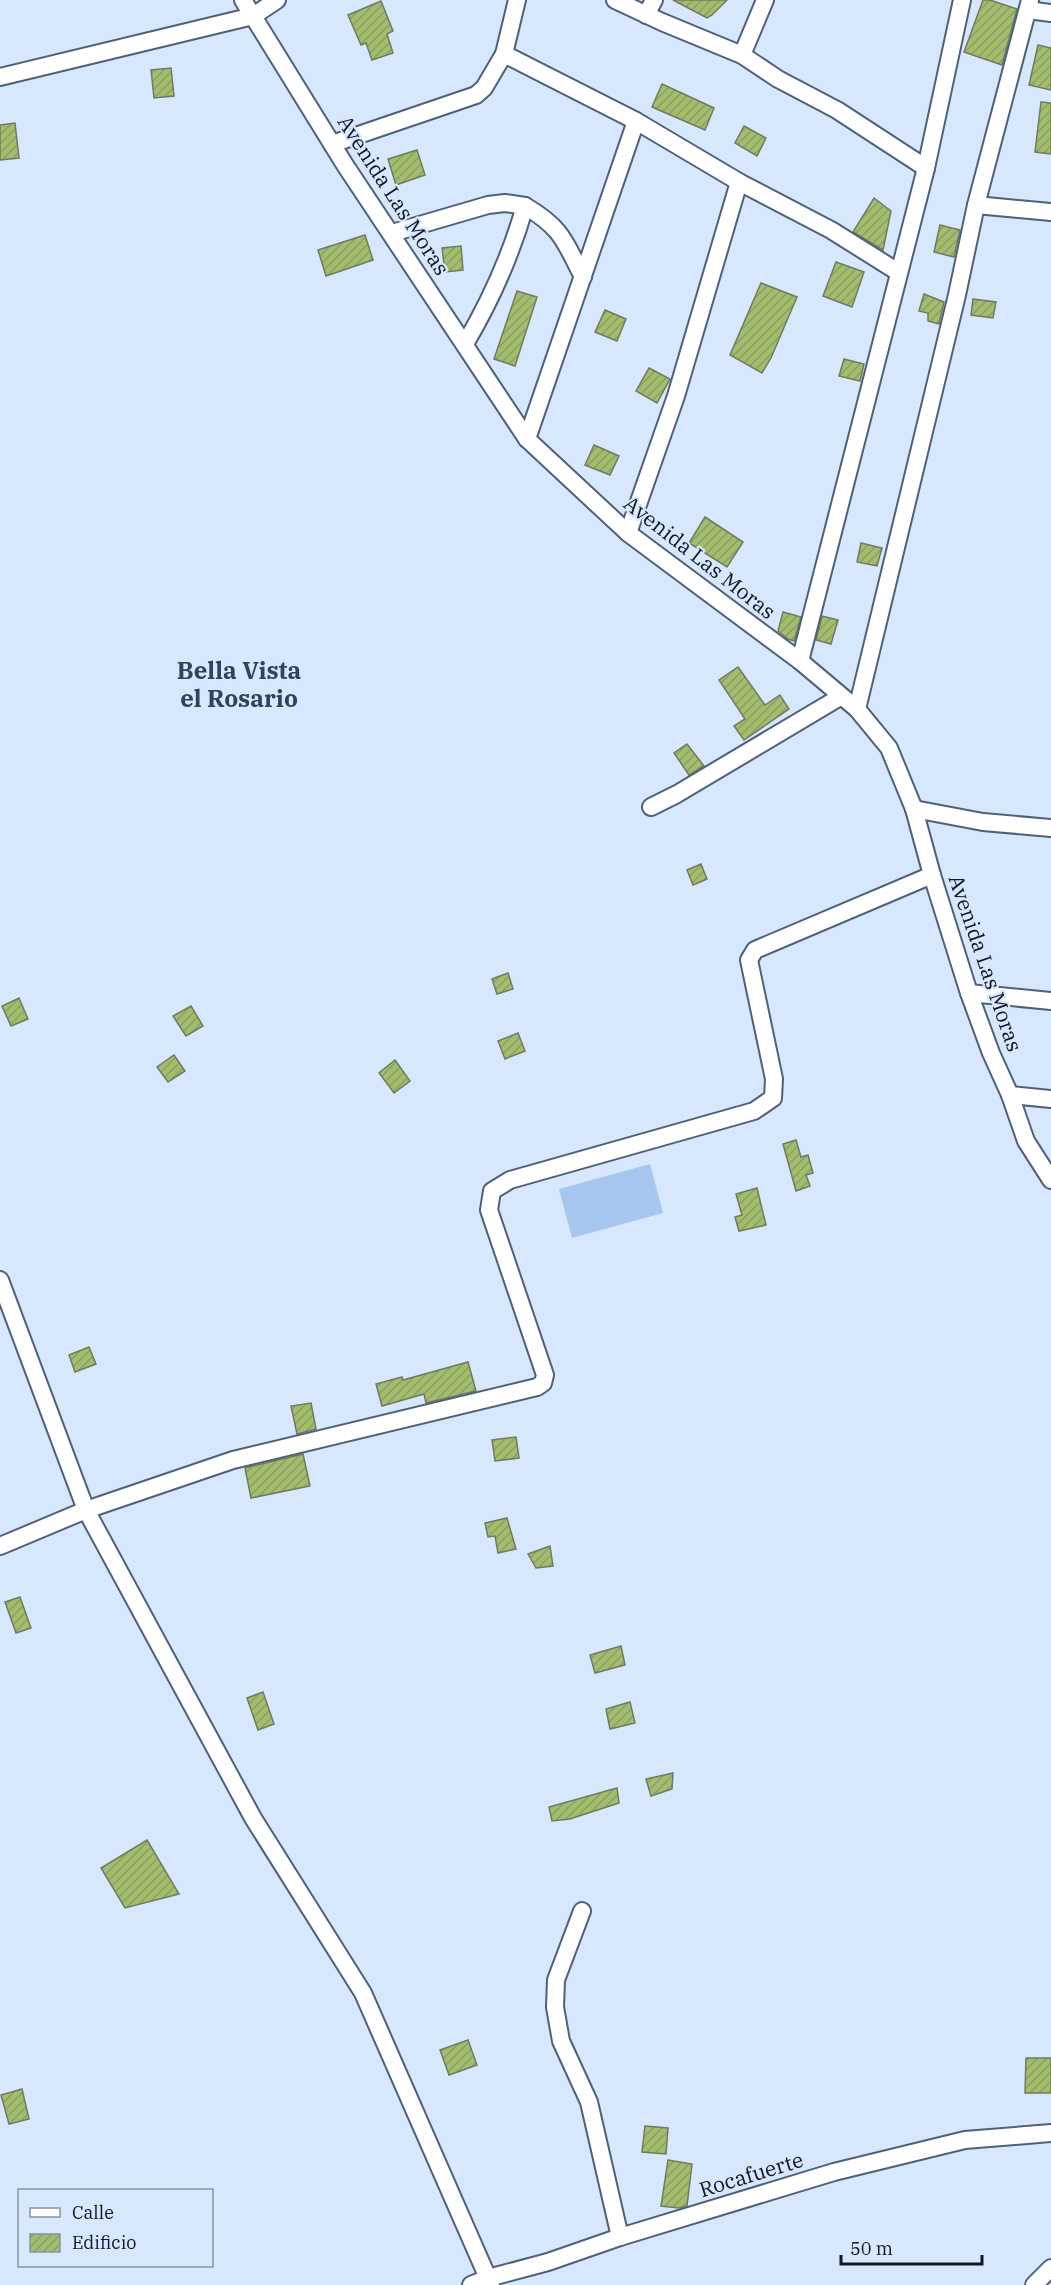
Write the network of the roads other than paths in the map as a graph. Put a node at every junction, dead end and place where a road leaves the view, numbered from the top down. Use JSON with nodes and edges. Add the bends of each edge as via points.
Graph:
{"nodes":[{"id":1,"x":243,"y":0,"type":"edge"},
{"id":2,"x":277,"y":0,"type":"edge"},
{"id":3,"x":517,"y":0,"type":"edge"},
{"id":4,"x":615,"y":0,"type":"edge"},
{"id":5,"x":765,"y":0,"type":"edge"},
{"id":6,"x":962,"y":0,"type":"edge"},
{"id":7,"x":1029,"y":5,"type":"edge"},
{"id":8,"x":650,"y":7,"type":"edge"},
{"id":9,"x":1051,"y":13,"type":"edge"},
{"id":10,"x":253,"y":16,"type":"junction"},
{"id":11,"x":504,"y":54,"type":"junction"},
{"id":12,"x":742,"y":55,"type":"junction"},
{"id":13,"x":0,"y":76,"type":"edge"},
{"id":14,"x":636,"y":121,"type":"junction"},
{"id":15,"x":332,"y":144,"type":"junction"},
{"id":16,"x":926,"y":168,"type":"junction"},
{"id":17,"x":739,"y":182,"type":"junction"},
{"id":18,"x":976,"y":205,"type":"junction"},
{"id":19,"x":525,"y":206,"type":"junction"},
{"id":20,"x":1051,"y":212,"type":"edge"},
{"id":21,"x":392,"y":233,"type":"junction"},
{"id":22,"x":898,"y":272,"type":"junction"},
{"id":23,"x":583,"y":277,"type":"junction"},
{"id":24,"x":465,"y":344,"type":"junction"},
{"id":25,"x":527,"y":440,"type":"junction"},
{"id":26,"x":628,"y":533,"type":"junction"},
{"id":27,"x":800,"y":661,"type":"junction"},
{"id":28,"x":840,"y":697,"type":"junction"},
{"id":29,"x":857,"y":709,"type":"junction"},
{"id":30,"x":651,"y":807,"type":"dead end"},
{"id":31,"x":914,"y":809,"type":"junction"},
{"id":32,"x":1051,"y":828,"type":"edge"},
{"id":33,"x":932,"y":875,"type":"junction"},
{"id":34,"x":969,"y":993,"type":"junction"},
{"id":35,"x":1051,"y":1001,"type":"edge"},
{"id":36,"x":1010,"y":1095,"type":"junction"},
{"id":37,"x":1051,"y":1099,"type":"edge"},
{"id":38,"x":1051,"y":1180,"type":"edge"},
{"id":39,"x":0,"y":1280,"type":"edge"},
{"id":40,"x":86,"y":1510,"type":"junction"},
{"id":41,"x":0,"y":1546,"type":"edge"},
{"id":42,"x":582,"y":1911,"type":"dead end"},
{"id":43,"x":1051,"y":2133,"type":"edge"},
{"id":44,"x":620,"y":2237,"type":"junction"},
{"id":45,"x":1051,"y":2268,"type":"edge"},
{"id":46,"x":490,"y":2282,"type":"edge"},
{"id":47,"x":471,"y":2285,"type":"edge"},
{"id":48,"x":1034,"y":2285,"type":"edge"}],
"edges":[{"from":1,"to":10,"type":"street","name":"Avenida Las Moras"},
{"from":2,"to":10,"type":"street"},
{"from":3,"to":11,"type":"street"},
{"from":4,"to":8,"type":"street"},
{"from":5,"to":12,"type":"street"},
{"from":6,"to":16,"type":"street"},
{"from":7,"to":9,"type":"street"},
{"from":7,"to":18,"type":"street"},
{"from":8,"to":12,"type":"street"},
{"from":10,"to":13,"type":"street"},
{"from":10,"to":15,"type":"street","name":"Avenida Las Moras"},
{"from":11,"to":14,"type":"street"},
{"from":11,"to":15,"type":"street","via":[[476,95]]},
{"from":12,"to":16,"type":"street"},
{"from":14,"to":17,"type":"street"},
{"from":14,"to":23,"type":"street"},
{"from":15,"to":21,"type":"street","name":"Avenida Las Moras"},
{"from":16,"to":22,"type":"street"},
{"from":17,"to":22,"type":"street","via":[[831,230]]},
{"from":17,"to":26,"type":"street","via":[[669,418]]},
{"from":18,"to":20,"type":"street"},
{"from":18,"to":29,"type":"street"},
{"from":19,"to":21,"type":"street","via":[[488,205]]},
{"from":19,"to":23,"type":"street","via":[[548,219],[561,233]]},
{"from":19,"to":24,"type":"street","via":[[506,265]]},
{"from":21,"to":24,"type":"street","name":"Avenida Las Moras"},
{"from":22,"to":27,"type":"street"},
{"from":23,"to":25,"type":"street"},
{"from":24,"to":25,"type":"street","name":"Avenida Las Moras"},
{"from":25,"to":26,"type":"street","name":"Avenida Las Moras"},
{"from":26,"to":27,"type":"street","name":"Avenida Las Moras"},
{"from":27,"to":28,"type":"street","name":"Avenida Las Moras"},
{"from":28,"to":29,"type":"street","name":"Avenida Las Moras"},
{"from":28,"to":30,"type":"street"},
{"from":29,"to":31,"type":"street","name":"Avenida Las Moras","via":[[889,748]]},
{"from":31,"to":32,"type":"street","via":[[983,822]]},
{"from":31,"to":33,"type":"street","name":"Avenida Las Moras"},
{"from":33,"to":34,"type":"street","name":"Avenida Las Moras"},
{"from":33,"to":40,"type":"street","via":[[754,950],[749,960],[774,1079],[773,1098],[754,1111],[510,1180],[492,1191],[489,1210],[545,1375],[543,1383],[233,1460]]},
{"from":34,"to":35,"type":"street"},
{"from":34,"to":36,"type":"street","name":"Avenida Las Moras"},
{"from":36,"to":37,"type":"street"},
{"from":36,"to":38,"type":"street","name":"Avenida Las Moras","via":[[1026,1141]]},
{"from":39,"to":40,"type":"street"},
{"from":40,"to":41,"type":"street"},
{"from":40,"to":46,"type":"street","via":[[253,1818],[363,1993]]},
{"from":42,"to":44,"type":"street","via":[[556,1980],[555,2007],[561,2041],[589,2102]]},
{"from":43,"to":44,"type":"street","name":"Rocafuerte","via":[[966,2140],[834,2172]]},
{"from":44,"to":46,"type":"street","name":"Rocafuerte"},
{"from":45,"to":48,"type":"street"},
{"from":46,"to":47,"type":"street","name":"Rocafuerte"}]}
